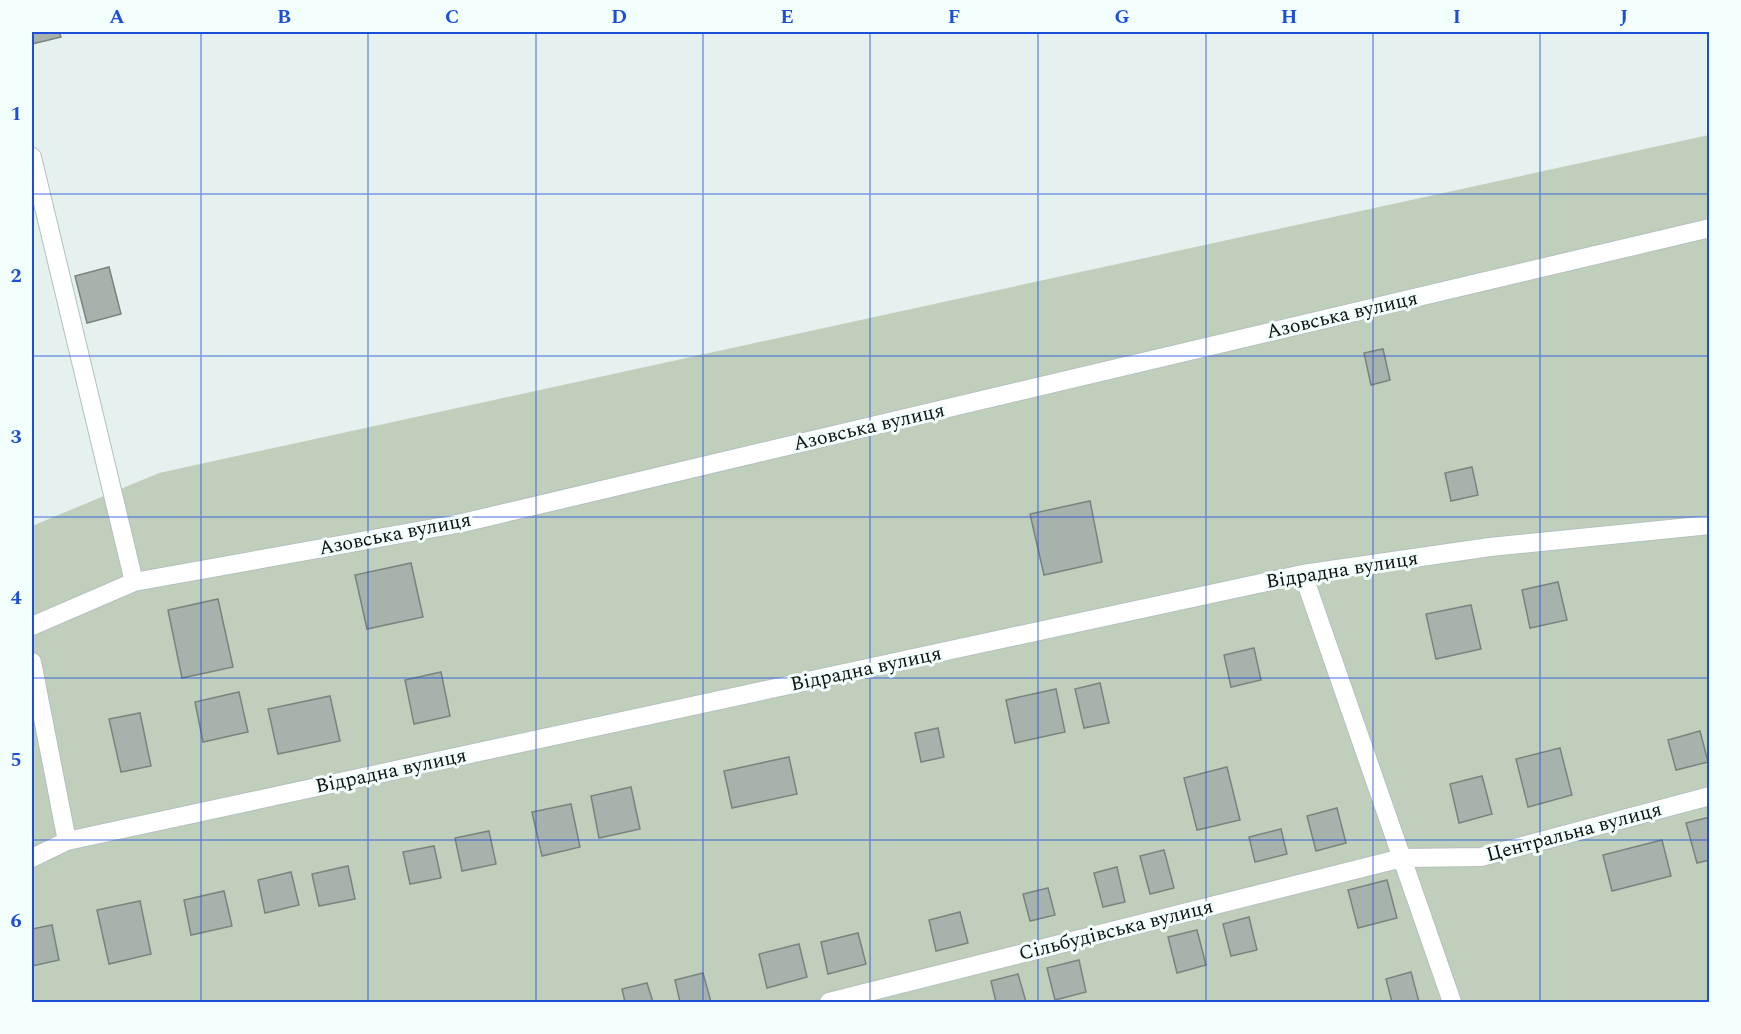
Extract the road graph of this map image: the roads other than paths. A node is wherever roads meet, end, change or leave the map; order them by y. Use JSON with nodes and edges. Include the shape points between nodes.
{"nodes":[{"id":1,"x":32,"y":157,"type":"edge"},
{"id":2,"x":1710,"y":228,"type":"edge"},
{"id":3,"x":1710,"y":525,"type":"edge"},
{"id":4,"x":1303,"y":574,"type":"junction"},
{"id":5,"x":134,"y":582,"type":"junction"},
{"id":6,"x":32,"y":626,"type":"edge"},
{"id":7,"x":32,"y":662,"type":"edge"},
{"id":8,"x":1710,"y":796,"type":"edge"},
{"id":9,"x":67,"y":841,"type":"junction"},
{"id":10,"x":32,"y":858,"type":"edge"},
{"id":11,"x":1402,"y":858,"type":"junction"},
{"id":12,"x":830,"y":1002,"type":"edge"},
{"id":13,"x":1452,"y":1002,"type":"edge"}],
"edges":[{"from":1,"to":5,"type":"lane"},
{"from":2,"to":5,"type":"lane","name":"Азовська вулиця","via":[[462,523]]},
{"from":3,"to":4,"type":"lane","name":"Відрадна вулиця","via":[[1490,547]]},
{"from":4,"to":9,"type":"lane","name":"Відрадна вулиця"},
{"from":4,"to":11,"type":"lane"},
{"from":5,"to":6,"type":"lane","name":"Азовська вулиця"},
{"from":7,"to":9,"type":"lane"},
{"from":8,"to":11,"type":"lane","name":"Центральна вулиця","via":[[1481,857]]},
{"from":9,"to":10,"type":"lane","name":"Відрадна вулиця"},
{"from":11,"to":12,"type":"lane","name":"Сільбудівська вулиця"},
{"from":11,"to":13,"type":"lane"}]}
